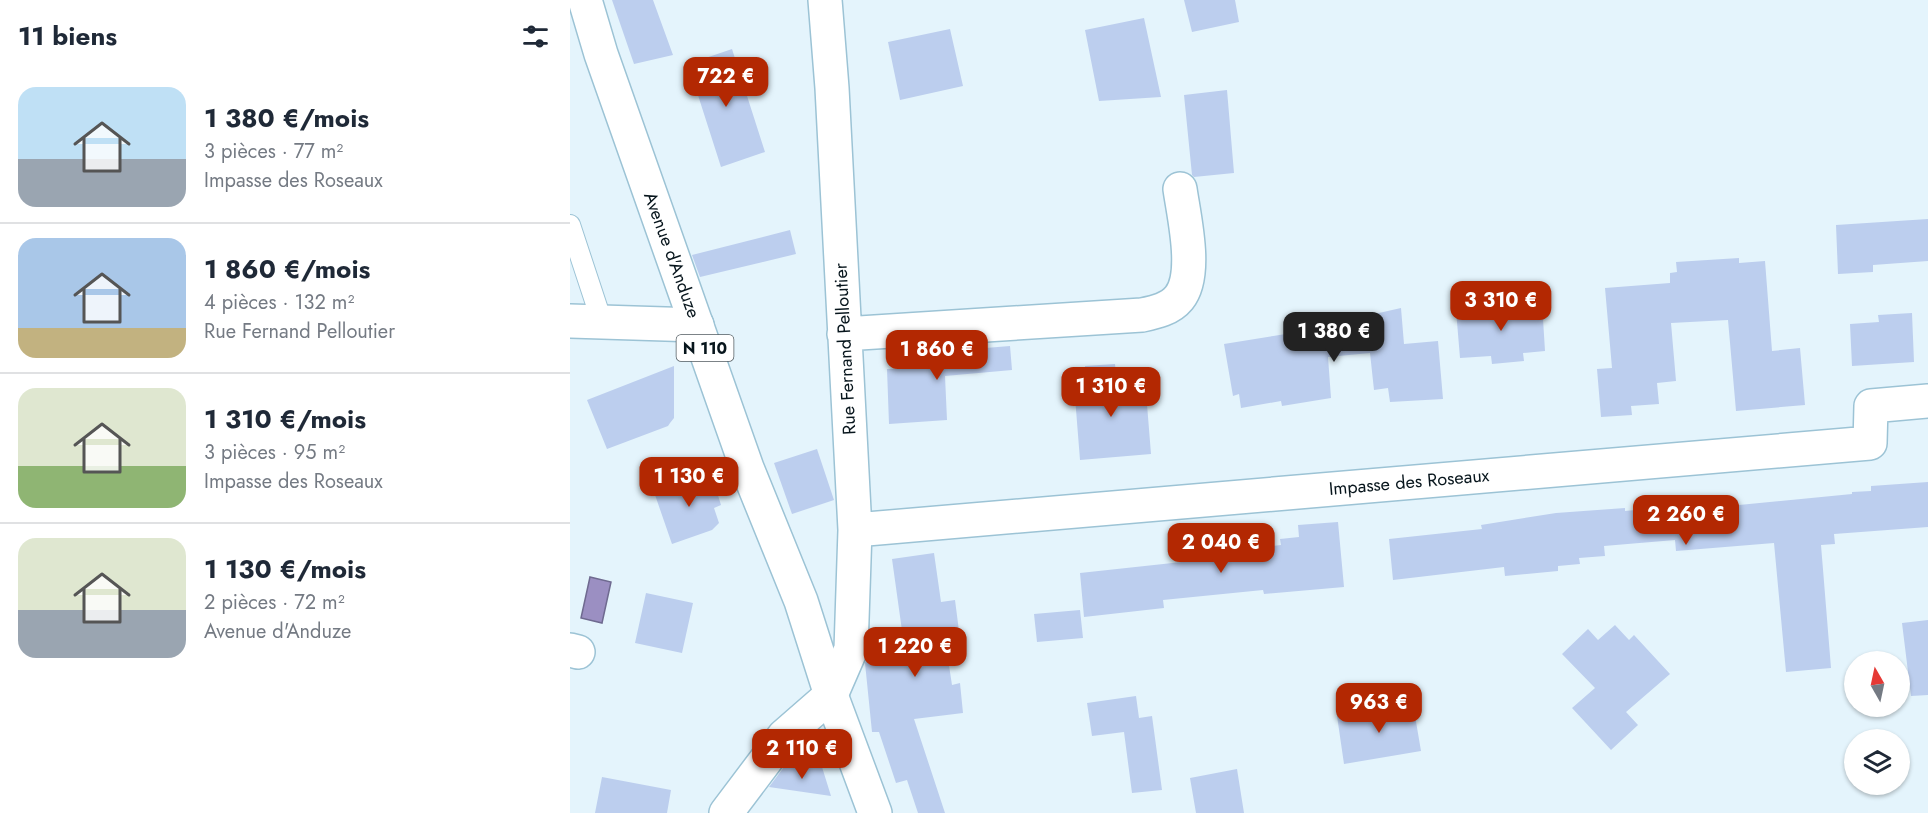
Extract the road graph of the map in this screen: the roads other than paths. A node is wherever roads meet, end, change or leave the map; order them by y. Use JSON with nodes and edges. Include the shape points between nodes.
{"nodes":[{"id":1,"x":585,"y":0,"type":"edge"},
{"id":2,"x":825,"y":0,"type":"edge"},
{"id":3,"x":1180,"y":189,"type":"dead end"},
{"id":4,"x":570,"y":225,"type":"edge"},
{"id":5,"x":586,"y":322,"type":"edge"},
{"id":6,"x":697,"y":325,"type":"junction"},
{"id":7,"x":844,"y":334,"type":"junction"},
{"id":8,"x":1928,"y":401,"type":"edge"},
{"id":9,"x":855,"y":530,"type":"junction"},
{"id":10,"x":831,"y":694,"type":"junction"},
{"id":11,"x":726,"y":813,"type":"edge"},
{"id":12,"x":875,"y":813,"type":"edge"}],
"edges":[{"from":1,"to":6,"type":"street","name":"Avenue d'Anduze","number":"N 110"},
{"from":2,"to":7,"type":"street","name":"Rue Fernand Pelloutier"},
{"from":3,"to":7,"type":"street","via":[[1188,281],[1179,298],[1161,311]]},
{"from":4,"to":5,"type":"lane"},
{"from":5,"to":6,"type":"street"},
{"from":6,"to":10,"type":"street","name":"Avenue d'Anduze","number":"N 110","via":[[747,468],[801,601]]},
{"from":7,"to":9,"type":"street","name":"Rue Fernand Pelloutier"},
{"from":8,"to":9,"type":"street","name":"Impasse des Roseaux","via":[[1870,406],[1870,442]]},
{"from":9,"to":10,"type":"street","name":"Rue Fernand Pelloutier","via":[[851,649]]},
{"from":10,"to":11,"type":"street","via":[[784,736]]},
{"from":10,"to":12,"type":"street","name":"Avenue d'Anduze","number":"N 110"}]}
